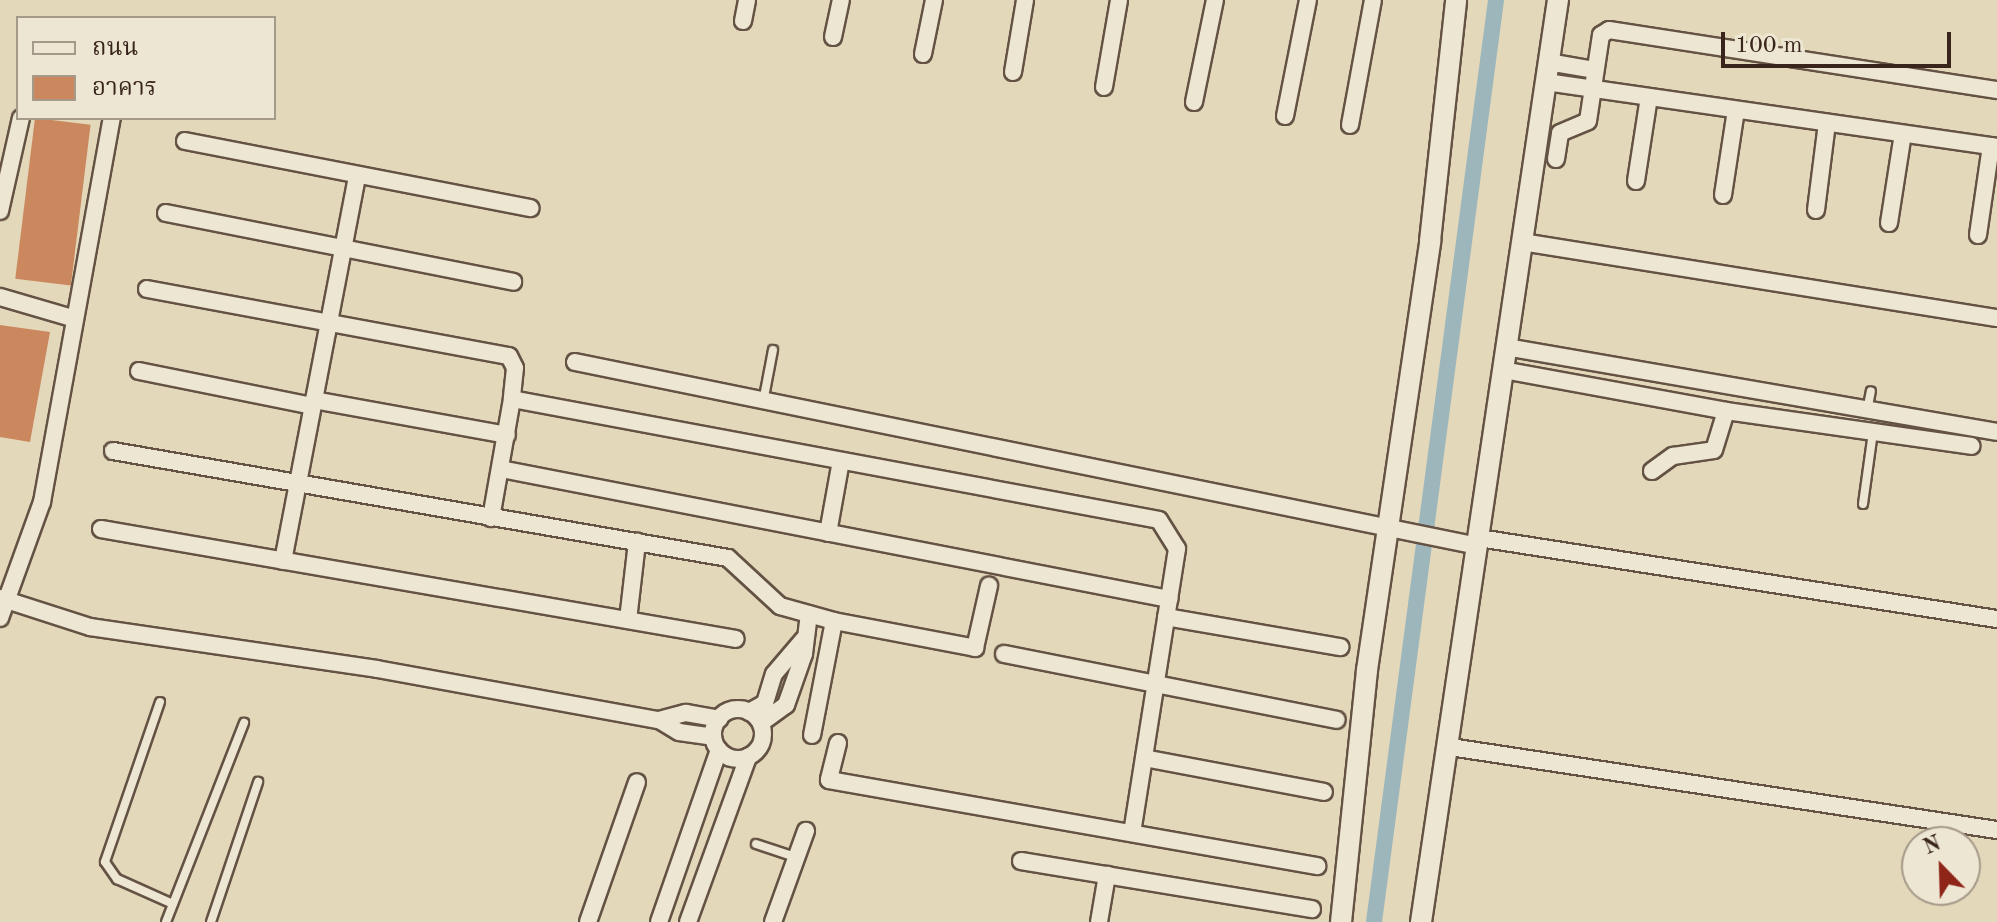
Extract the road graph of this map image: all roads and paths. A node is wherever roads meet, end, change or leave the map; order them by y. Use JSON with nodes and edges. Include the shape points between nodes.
{"nodes":[{"id":1,"x":747,"y":0,"type":"edge"},
{"id":2,"x":841,"y":0,"type":"edge"},
{"id":3,"x":934,"y":0,"type":"edge"},
{"id":4,"x":1025,"y":0,"type":"edge"},
{"id":5,"x":1119,"y":0,"type":"edge"},
{"id":6,"x":1215,"y":0,"type":"edge"},
{"id":7,"x":1308,"y":0,"type":"edge"},
{"id":8,"x":1373,"y":0,"type":"edge"},
{"id":9,"x":1456,"y":0,"type":"edge"},
{"id":10,"x":1558,"y":0,"type":"edge"},
{"id":11,"x":743,"y":21,"type":"dead end"},
{"id":12,"x":833,"y":37,"type":"dead end"},
{"id":13,"x":923,"y":54,"type":"dead end"},
{"id":14,"x":1595,"y":70,"type":"junction"},
{"id":15,"x":1013,"y":72,"type":"dead end"},
{"id":16,"x":1547,"y":72,"type":"junction"},
{"id":17,"x":1104,"y":87,"type":"dead end"},
{"id":18,"x":1593,"y":89,"type":"junction"},
{"id":19,"x":1997,"y":90,"type":"edge"},
{"id":20,"x":1649,"y":97,"type":"junction"},
{"id":21,"x":1194,"y":102,"type":"dead end"},
{"id":22,"x":1736,"y":110,"type":"junction"},
{"id":23,"x":1285,"y":116,"type":"dead end"},
{"id":24,"x":21,"y":120,"type":"edge"},
{"id":25,"x":112,"y":120,"type":"edge"},
{"id":26,"x":1827,"y":123,"type":"junction"},
{"id":27,"x":1350,"y":125,"type":"dead end"},
{"id":28,"x":1903,"y":134,"type":"junction"},
{"id":29,"x":185,"y":141,"type":"dead end"},
{"id":30,"x":1994,"y":147,"type":"edge"},
{"id":31,"x":1556,"y":159,"type":"dead end"},
{"id":32,"x":357,"y":176,"type":"junction"},
{"id":33,"x":1636,"y":181,"type":"dead end"},
{"id":34,"x":1723,"y":195,"type":"dead end"},
{"id":35,"x":531,"y":208,"type":"dead end"},
{"id":36,"x":1816,"y":210,"type":"dead end"},
{"id":37,"x":0,"y":211,"type":"edge"},
{"id":38,"x":166,"y":213,"type":"dead end"},
{"id":39,"x":1889,"y":223,"type":"dead end"},
{"id":40,"x":1978,"y":235,"type":"dead end"},
{"id":41,"x":1522,"y":242,"type":"junction"},
{"id":42,"x":343,"y":248,"type":"junction"},
{"id":43,"x":513,"y":282,"type":"dead end"},
{"id":44,"x":147,"y":289,"type":"dead end"},
{"id":45,"x":0,"y":297,"type":"edge"},
{"id":46,"x":72,"y":318,"type":"junction"},
{"id":47,"x":1997,"y":318,"type":"edge"},
{"id":48,"x":325,"y":322,"type":"junction"},
{"id":49,"x":1506,"y":347,"type":"junction"},
{"id":50,"x":773,"y":350,"type":"dead end"},
{"id":51,"x":575,"y":362,"type":"dead end"},
{"id":52,"x":1503,"y":370,"type":"junction"},
{"id":53,"x":139,"y":371,"type":"dead end"},
{"id":54,"x":1871,"y":391,"type":"dead end"},
{"id":55,"x":764,"y":397,"type":"junction"},
{"id":56,"x":512,"y":399,"type":"junction"},
{"id":57,"x":314,"y":403,"type":"junction"},
{"id":58,"x":1726,"y":411,"type":"junction"},
{"id":59,"x":1867,"y":412,"type":"junction"},
{"id":60,"x":1873,"y":432,"type":"junction"},
{"id":61,"x":1997,"y":432,"type":"edge"},
{"id":62,"x":507,"y":435,"type":"junction"},
{"id":63,"x":1972,"y":446,"type":"dead end"},
{"id":64,"x":113,"y":451,"type":"dead end"},
{"id":65,"x":841,"y":461,"type":"junction"},
{"id":66,"x":501,"y":469,"type":"junction"},
{"id":67,"x":1652,"y":471,"type":"dead end"},
{"id":68,"x":298,"y":483,"type":"junction"},
{"id":69,"x":1863,"y":504,"type":"dead end"},
{"id":70,"x":491,"y":518,"type":"junction"},
{"id":71,"x":101,"y":529,"type":"dead end"},
{"id":72,"x":1396,"y":530,"type":"junction"},
{"id":73,"x":828,"y":533,"type":"junction"},
{"id":74,"x":637,"y":542,"type":"junction"},
{"id":75,"x":1474,"y":543,"type":"junction"},
{"id":76,"x":283,"y":561,"type":"junction"},
{"id":77,"x":989,"y":586,"type":"dead end"},
{"id":78,"x":2,"y":599,"type":"edge"},
{"id":79,"x":1169,"y":599,"type":"junction"},
{"id":80,"x":809,"y":614,"type":"junction"},
{"id":81,"x":1166,"y":617,"type":"junction"},
{"id":82,"x":0,"y":618,"type":"edge"},
{"id":83,"x":1997,"y":619,"type":"edge"},
{"id":84,"x":628,"y":620,"type":"junction"},
{"id":85,"x":834,"y":621,"type":"junction"},
{"id":86,"x":736,"y":639,"type":"dead end"},
{"id":87,"x":1340,"y":647,"type":"dead end"},
{"id":88,"x":1004,"y":654,"type":"dead end"},
{"id":89,"x":1155,"y":684,"type":"junction"},
{"id":90,"x":160,"y":702,"type":"dead end"},
{"id":91,"x":755,"y":717,"type":"junction"},
{"id":92,"x":719,"y":719,"type":"junction"},
{"id":93,"x":659,"y":720,"type":"junction"},
{"id":94,"x":1337,"y":720,"type":"dead end"},
{"id":95,"x":244,"y":723,"type":"dead end"},
{"id":96,"x":812,"y":735,"type":"dead end"},
{"id":97,"x":838,"y":743,"type":"dead end"},
{"id":98,"x":716,"y":744,"type":"junction"},
{"id":99,"x":1450,"y":747,"type":"junction"},
{"id":100,"x":748,"y":757,"type":"junction"},
{"id":101,"x":1144,"y":758,"type":"junction"},
{"id":102,"x":258,"y":782,"type":"dead end"},
{"id":103,"x":637,"y":782,"type":"dead end"},
{"id":104,"x":1324,"y":792,"type":"dead end"},
{"id":105,"x":1997,"y":830,"type":"edge"},
{"id":106,"x":806,"y":831,"type":"dead end"},
{"id":107,"x":1132,"y":832,"type":"junction"},
{"id":108,"x":756,"y":844,"type":"dead end"},
{"id":109,"x":798,"y":859,"type":"junction"},
{"id":110,"x":1021,"y":861,"type":"dead end"},
{"id":111,"x":1317,"y":866,"type":"dead end"},
{"id":112,"x":1107,"y":875,"type":"junction"},
{"id":113,"x":173,"y":904,"type":"junction"},
{"id":114,"x":1312,"y":909,"type":"dead end"},
{"id":115,"x":166,"y":922,"type":"edge"},
{"id":116,"x":211,"y":922,"type":"edge"},
{"id":117,"x":588,"y":922,"type":"edge"},
{"id":118,"x":659,"y":922,"type":"edge"},
{"id":119,"x":688,"y":922,"type":"edge"},
{"id":120,"x":773,"y":922,"type":"edge"},
{"id":121,"x":1099,"y":922,"type":"edge"},
{"id":122,"x":1341,"y":922,"type":"edge"},
{"id":123,"x":1421,"y":922,"type":"edge"}],
"edges":[{"from":1,"to":11,"type":"street"},
{"from":2,"to":12,"type":"street"},
{"from":3,"to":13,"type":"street"},
{"from":4,"to":15,"type":"street"},
{"from":5,"to":17,"type":"street"},
{"from":6,"to":21,"type":"street"},
{"from":7,"to":23,"type":"street"},
{"from":8,"to":27,"type":"street"},
{"from":9,"to":72,"type":"street"},
{"from":10,"to":16,"type":"street"},
{"from":14,"to":16,"type":"street"},
{"from":14,"to":18,"type":"street"},
{"from":14,"to":19,"type":"street","via":[[1601,35],[1609,30]]},
{"from":16,"to":18,"type":"street"},
{"from":16,"to":41,"type":"street"},
{"from":18,"to":20,"type":"street"},
{"from":18,"to":31,"type":"street","via":[[1588,121],[1560,133]]},
{"from":20,"to":22,"type":"street"},
{"from":20,"to":33,"type":"street"},
{"from":22,"to":26,"type":"street"},
{"from":22,"to":34,"type":"street"},
{"from":24,"to":37,"type":"street"},
{"from":25,"to":46,"type":"street"},
{"from":26,"to":28,"type":"street"},
{"from":26,"to":36,"type":"street"},
{"from":28,"to":30,"type":"street"},
{"from":28,"to":39,"type":"street"},
{"from":29,"to":32,"type":"street"},
{"from":30,"to":40,"type":"street"},
{"from":32,"to":35,"type":"street"},
{"from":32,"to":42,"type":"street"},
{"from":38,"to":42,"type":"street"},
{"from":41,"to":47,"type":"street"},
{"from":41,"to":49,"type":"street"},
{"from":42,"to":43,"type":"street"},
{"from":42,"to":48,"type":"street"},
{"from":44,"to":48,"type":"street"},
{"from":45,"to":46,"type":"street"},
{"from":46,"to":78,"type":"street","via":[[42,502]]},
{"from":48,"to":56,"type":"street","via":[[509,356],[515,368]]},
{"from":48,"to":57,"type":"street"},
{"from":49,"to":52,"type":"street"},
{"from":49,"to":59,"type":"street"},
{"from":50,"to":55,"type":"lane"},
{"from":51,"to":55,"type":"street"},
{"from":52,"to":58,"type":"street"},
{"from":52,"to":75,"type":"street"},
{"from":53,"to":57,"type":"street"},
{"from":54,"to":59,"type":"lane"},
{"from":55,"to":72,"type":"street"},
{"from":56,"to":62,"type":"street"},
{"from":56,"to":65,"type":"street"},
{"from":57,"to":62,"type":"street"},
{"from":57,"to":68,"type":"street"},
{"from":58,"to":60,"type":"street"},
{"from":58,"to":67,"type":"street","via":[[1714,450],[1673,456]]},
{"from":59,"to":61,"type":"street"},
{"from":60,"to":63,"type":"street"},
{"from":60,"to":69,"type":"lane"},
{"from":62,"to":66,"type":"street"},
{"from":64,"to":68,"type":"street"},
{"from":65,"to":73,"type":"street"},
{"from":65,"to":79,"type":"street","via":[[1159,520],[1177,549]]},
{"from":66,"to":70,"type":"street"},
{"from":66,"to":73,"type":"street"},
{"from":68,"to":70,"type":"street"},
{"from":68,"to":76,"type":"street"},
{"from":70,"to":74,"type":"street"},
{"from":71,"to":76,"type":"street"},
{"from":72,"to":75,"type":"street"},
{"from":72,"to":122,"type":"street"},
{"from":73,"to":79,"type":"street"},
{"from":74,"to":80,"type":"street","via":[[736,561],[773,602]]},
{"from":74,"to":84,"type":"street"},
{"from":75,"to":83,"type":"street"},
{"from":75,"to":99,"type":"street"},
{"from":76,"to":84,"type":"street"},
{"from":77,"to":85,"type":"street","via":[[975,648]]},
{"from":78,"to":82,"type":"street"},
{"from":78,"to":93,"type":"street","via":[[90,627],[377,669]]},
{"from":79,"to":81,"type":"street"},
{"from":80,"to":85,"type":"street"},
{"from":80,"to":91,"type":"street","via":[[803,640],[774,674]]},
{"from":81,"to":87,"type":"street"},
{"from":81,"to":89,"type":"street"},
{"from":84,"to":86,"type":"street"},
{"from":85,"to":96,"type":"street"},
{"from":88,"to":89,"type":"street"},
{"from":89,"to":94,"type":"street"},
{"from":89,"to":101,"type":"street"},
{"from":90,"to":113,"type":"lane","via":[[105,862],[117,879]]},
{"from":91,"to":92,"type":"street","via":[[731,710]]},
{"from":91,"to":100,"type":"street","via":[[761,745]]},
{"from":92,"to":93,"type":"street","via":[[686,713]]},
{"from":92,"to":98,"type":"street"},
{"from":93,"to":98,"type":"street"},
{"from":95,"to":113,"type":"lane"},
{"from":97,"to":107,"type":"street","via":[[829,780]]},
{"from":98,"to":100,"type":"street","via":[[731,758]]},
{"from":98,"to":118,"type":"street"},
{"from":99,"to":105,"type":"street"},
{"from":99,"to":123,"type":"street"},
{"from":100,"to":119,"type":"street"},
{"from":101,"to":104,"type":"street"},
{"from":101,"to":107,"type":"street"},
{"from":102,"to":116,"type":"lane"},
{"from":103,"to":117,"type":"street"},
{"from":106,"to":109,"type":"street"},
{"from":107,"to":111,"type":"street"},
{"from":108,"to":109,"type":"lane"},
{"from":109,"to":120,"type":"street"},
{"from":110,"to":112,"type":"street"},
{"from":112,"to":114,"type":"street"},
{"from":112,"to":121,"type":"street"},
{"from":113,"to":115,"type":"lane"}]}
